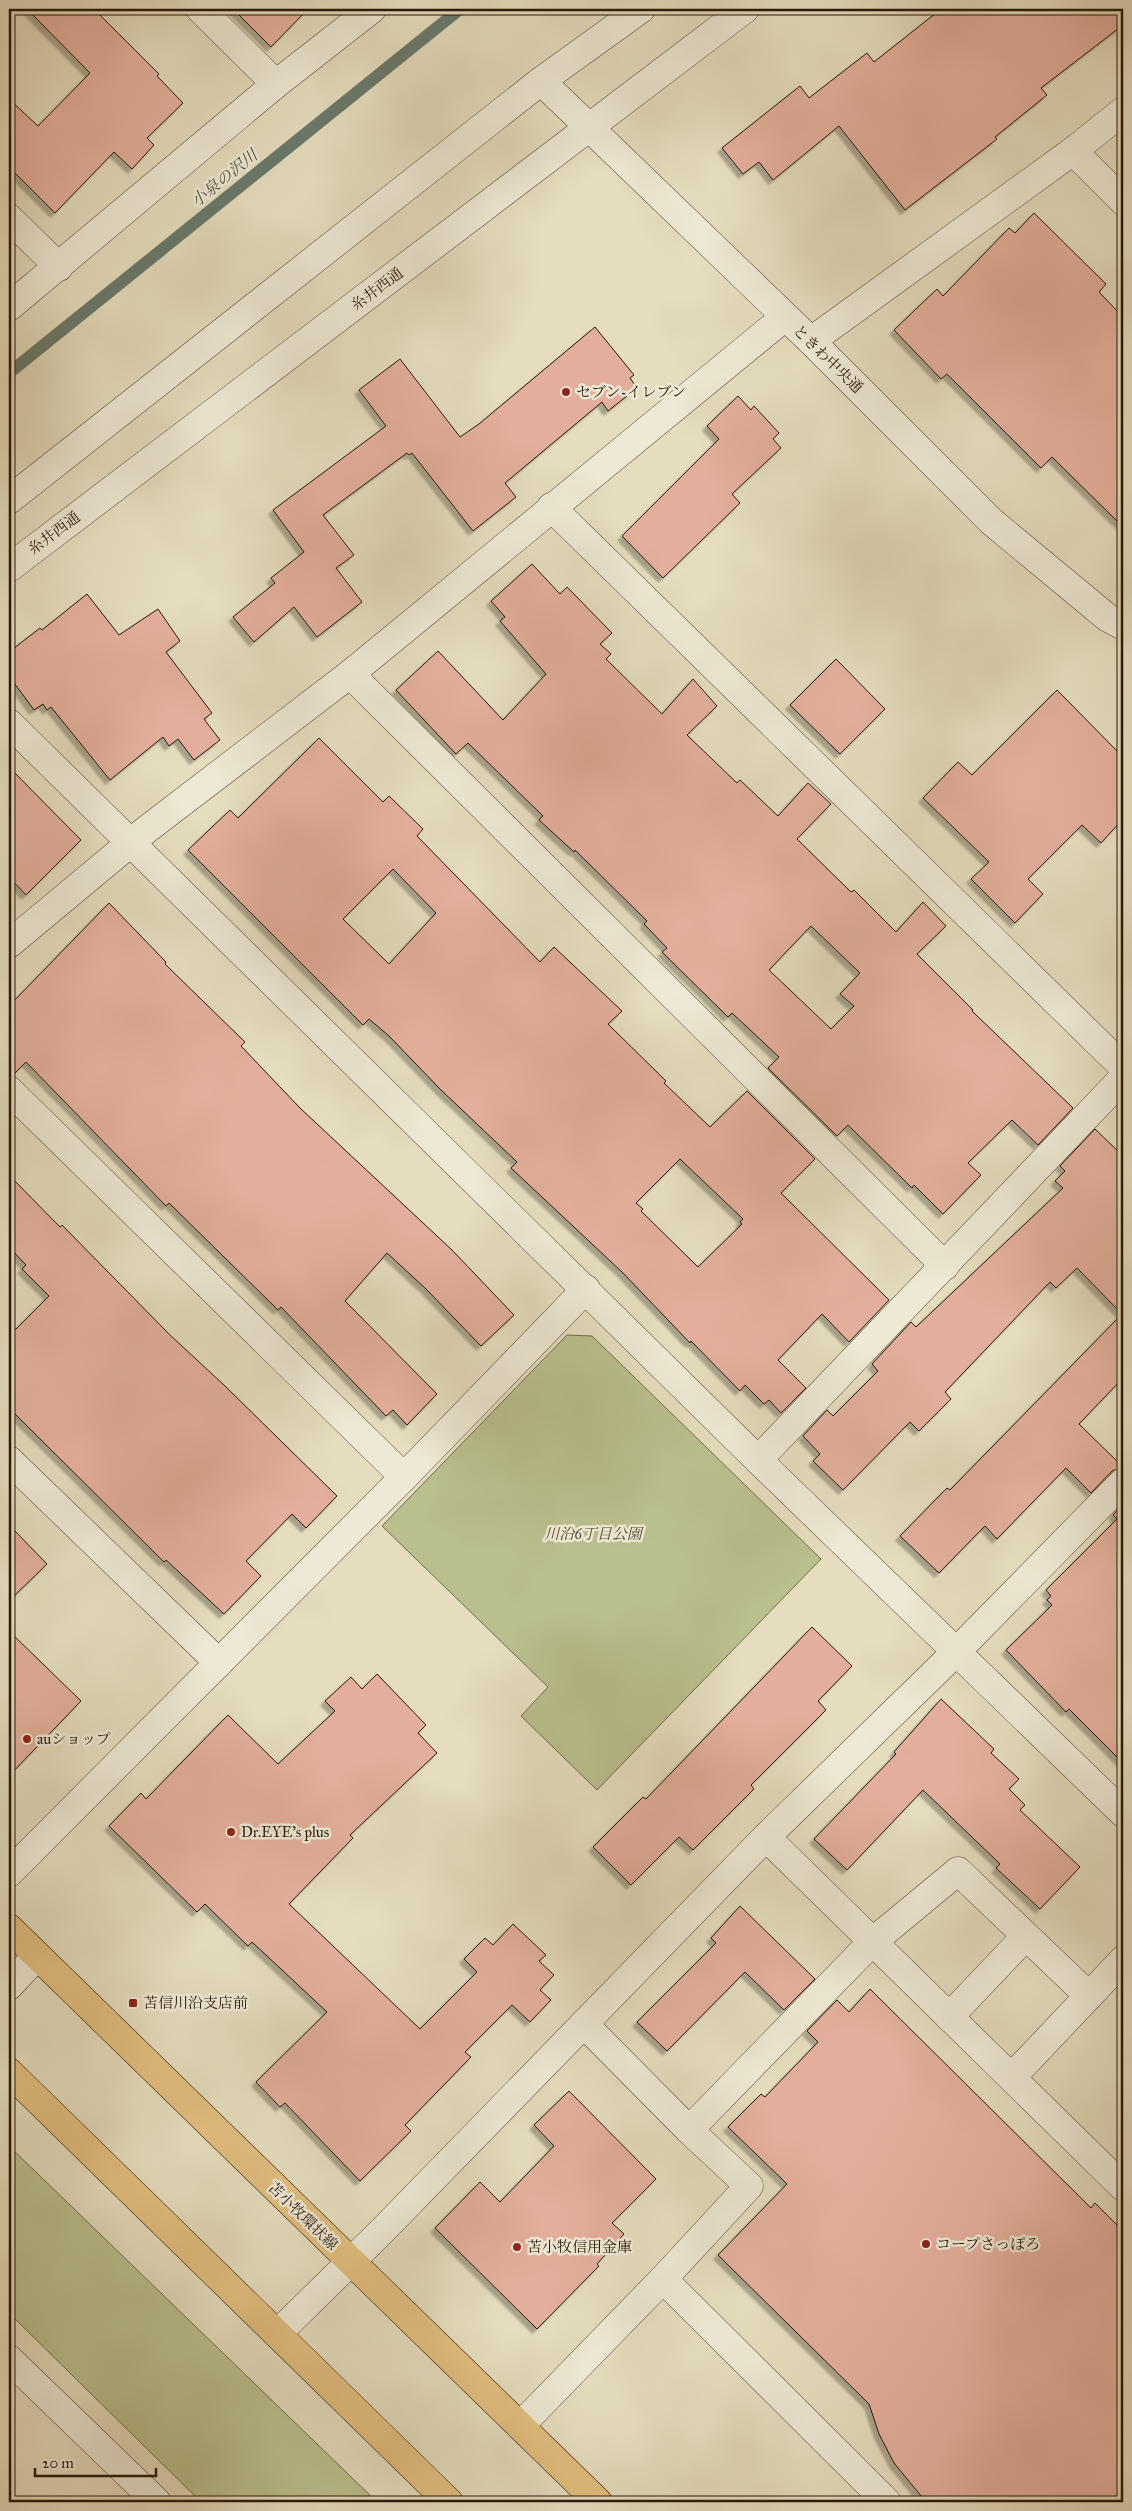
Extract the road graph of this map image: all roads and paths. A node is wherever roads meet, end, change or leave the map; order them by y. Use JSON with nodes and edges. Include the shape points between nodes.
{"nodes":[{"id":1,"x":200,"y":9,"type":"edge"},
{"id":2,"x":372,"y":9,"type":"edge"},
{"id":3,"x":641,"y":9,"type":"edge"},
{"id":4,"x":745,"y":9,"type":"edge"},
{"id":5,"x":541,"y":81,"type":"junction"},
{"id":6,"x":276,"y":84,"type":"junction"},
{"id":7,"x":1123,"y":111,"type":"edge"},
{"id":8,"x":590,"y":127,"type":"junction"},
{"id":9,"x":1073,"y":151,"type":"junction"},
{"id":10,"x":1123,"y":201,"type":"edge"},
{"id":11,"x":9,"y":218,"type":"edge"},
{"id":12,"x":59,"y":267,"type":"junction"},
{"id":13,"x":9,"y":307,"type":"edge"},
{"id":14,"x":785,"y":317,"type":"junction"},
{"id":15,"x":811,"y":342,"type":"junction"},
{"id":16,"x":9,"y":500,"type":"edge"},
{"id":17,"x":551,"y":507,"type":"junction"},
{"id":18,"x":9,"y":568,"type":"edge"},
{"id":19,"x":1123,"y":626,"type":"edge"},
{"id":20,"x":350,"y":674,"type":"junction"},
{"id":21,"x":9,"y":723,"type":"edge"},
{"id":22,"x":131,"y":842,"type":"junction"},
{"id":23,"x":9,"y":944,"type":"edge"},
{"id":24,"x":1123,"y":1067,"type":"edge"},
{"id":25,"x":1123,"y":1078,"type":"edge"},
{"id":26,"x":9,"y":1090,"type":"edge"},
{"id":27,"x":945,"y":1266,"type":"junction"},
{"id":28,"x":586,"y":1289,"type":"junction"},
{"id":29,"x":9,"y":1460,"type":"edge"},
{"id":30,"x":758,"y":1460,"type":"junction"},
{"id":31,"x":404,"y":1477,"type":"junction"},
{"id":32,"x":1123,"y":1482,"type":"edge"},
{"id":33,"x":956,"y":1652,"type":"junction"},
{"id":34,"x":219,"y":1663,"type":"junction"},
{"id":35,"x":1122,"y":1810,"type":"edge"},
{"id":36,"x":766,"y":1837,"type":"junction"},
{"id":37,"x":9,"y":1873,"type":"edge"},
{"id":38,"x":9,"y":1928,"type":"edge"},
{"id":39,"x":1026,"y":1936,"type":"junction"},
{"id":40,"x":871,"y":1943,"type":"junction"},
{"id":41,"x":37,"y":1956,"type":"junction"},
{"id":42,"x":1123,"y":1960,"type":"edge"},
{"id":43,"x":9,"y":1986,"type":"edge"},
{"id":44,"x":1089,"y":1996,"type":"junction"},
{"id":45,"x":950,"y":2017,"type":"junction"},
{"id":46,"x":584,"y":2024,"type":"junction"},
{"id":47,"x":9,"y":2072,"type":"edge"},
{"id":48,"x":1012,"y":2077,"type":"junction"},
{"id":49,"x":689,"y":2130,"type":"junction"},
{"id":50,"x":1123,"y":2187,"type":"edge"},
{"id":51,"x":351,"y":2262,"type":"junction"},
{"id":52,"x":663,"y":2279,"type":"junction"},
{"id":53,"x":277,"y":2334,"type":"junction"},
{"id":54,"x":9,"y":2359,"type":"edge"},
{"id":55,"x":520,"y":2426,"type":"junction"},
{"id":56,"x":157,"y":2502,"type":"edge"},
{"id":57,"x":449,"y":2502,"type":"edge"},
{"id":58,"x":598,"y":2502,"type":"edge"},
{"id":59,"x":887,"y":2502,"type":"edge"}],
"edges":[{"from":1,"to":6,"type":"street"},
{"from":2,"to":6,"type":"street"},
{"from":3,"to":5,"type":"street"},
{"from":4,"to":8,"type":"street","name":"糸井西通"},
{"from":5,"to":8,"type":"street","name":"ときわ中央通"},
{"from":5,"to":16,"type":"street"},
{"from":6,"to":12,"type":"street"},
{"from":7,"to":9,"type":"street"},
{"from":8,"to":14,"type":"street","name":"ときわ中央通"},
{"from":8,"to":18,"type":"street","name":"糸井西通"},
{"from":9,"to":10,"type":"street"},
{"from":9,"to":15,"type":"street"},
{"from":11,"to":12,"type":"street"},
{"from":12,"to":13,"type":"street"},
{"from":14,"to":15,"type":"street","name":"ときわ中央通"},
{"from":14,"to":17,"type":"street"},
{"from":15,"to":19,"type":"street","name":"ときわ中央通","via":[[992,522],[1108,618]]},
{"from":17,"to":20,"type":"street"},
{"from":17,"to":24,"type":"street"},
{"from":20,"to":22,"type":"street"},
{"from":20,"to":27,"type":"street"},
{"from":21,"to":22,"type":"street"},
{"from":22,"to":23,"type":"street"},
{"from":22,"to":28,"type":"street"},
{"from":25,"to":27,"type":"street"},
{"from":26,"to":31,"type":"street"},
{"from":27,"to":30,"type":"street"},
{"from":28,"to":30,"type":"street"},
{"from":28,"to":31,"type":"street"},
{"from":29,"to":34,"type":"street"},
{"from":30,"to":33,"type":"street"},
{"from":31,"to":34,"type":"street"},
{"from":32,"to":33,"type":"street"},
{"from":33,"to":35,"type":"street"},
{"from":33,"to":36,"type":"street"},
{"from":34,"to":37,"type":"street"},
{"from":36,"to":40,"type":"street"},
{"from":36,"to":46,"type":"street"},
{"from":38,"to":41,"type":"main road","name":"苫小牧環状線"},
{"from":39,"to":40,"type":"street","via":[[958,1871]]},
{"from":39,"to":44,"type":"street"},
{"from":39,"to":45,"type":"street"},
{"from":40,"to":45,"type":"street"},
{"from":40,"to":49,"type":"street"},
{"from":41,"to":43,"type":"street"},
{"from":41,"to":51,"type":"main road","name":"苫小牧環状線"},
{"from":42,"to":44,"type":"street"},
{"from":44,"to":48,"type":"street"},
{"from":45,"to":48,"type":"street"},
{"from":46,"to":49,"type":"street"},
{"from":46,"to":51,"type":"street"},
{"from":47,"to":53,"type":"main road"},
{"from":48,"to":50,"type":"street"},
{"from":49,"to":52,"type":"street","via":[[750,2186]]},
{"from":51,"to":53,"type":"street"},
{"from":51,"to":55,"type":"main road","name":"苫小牧環状線"},
{"from":52,"to":55,"type":"street"},
{"from":52,"to":59,"type":"street"},
{"from":53,"to":57,"type":"main road"},
{"from":54,"to":56,"type":"street"},
{"from":55,"to":58,"type":"main road","name":"苫小牧環状線"}]}
